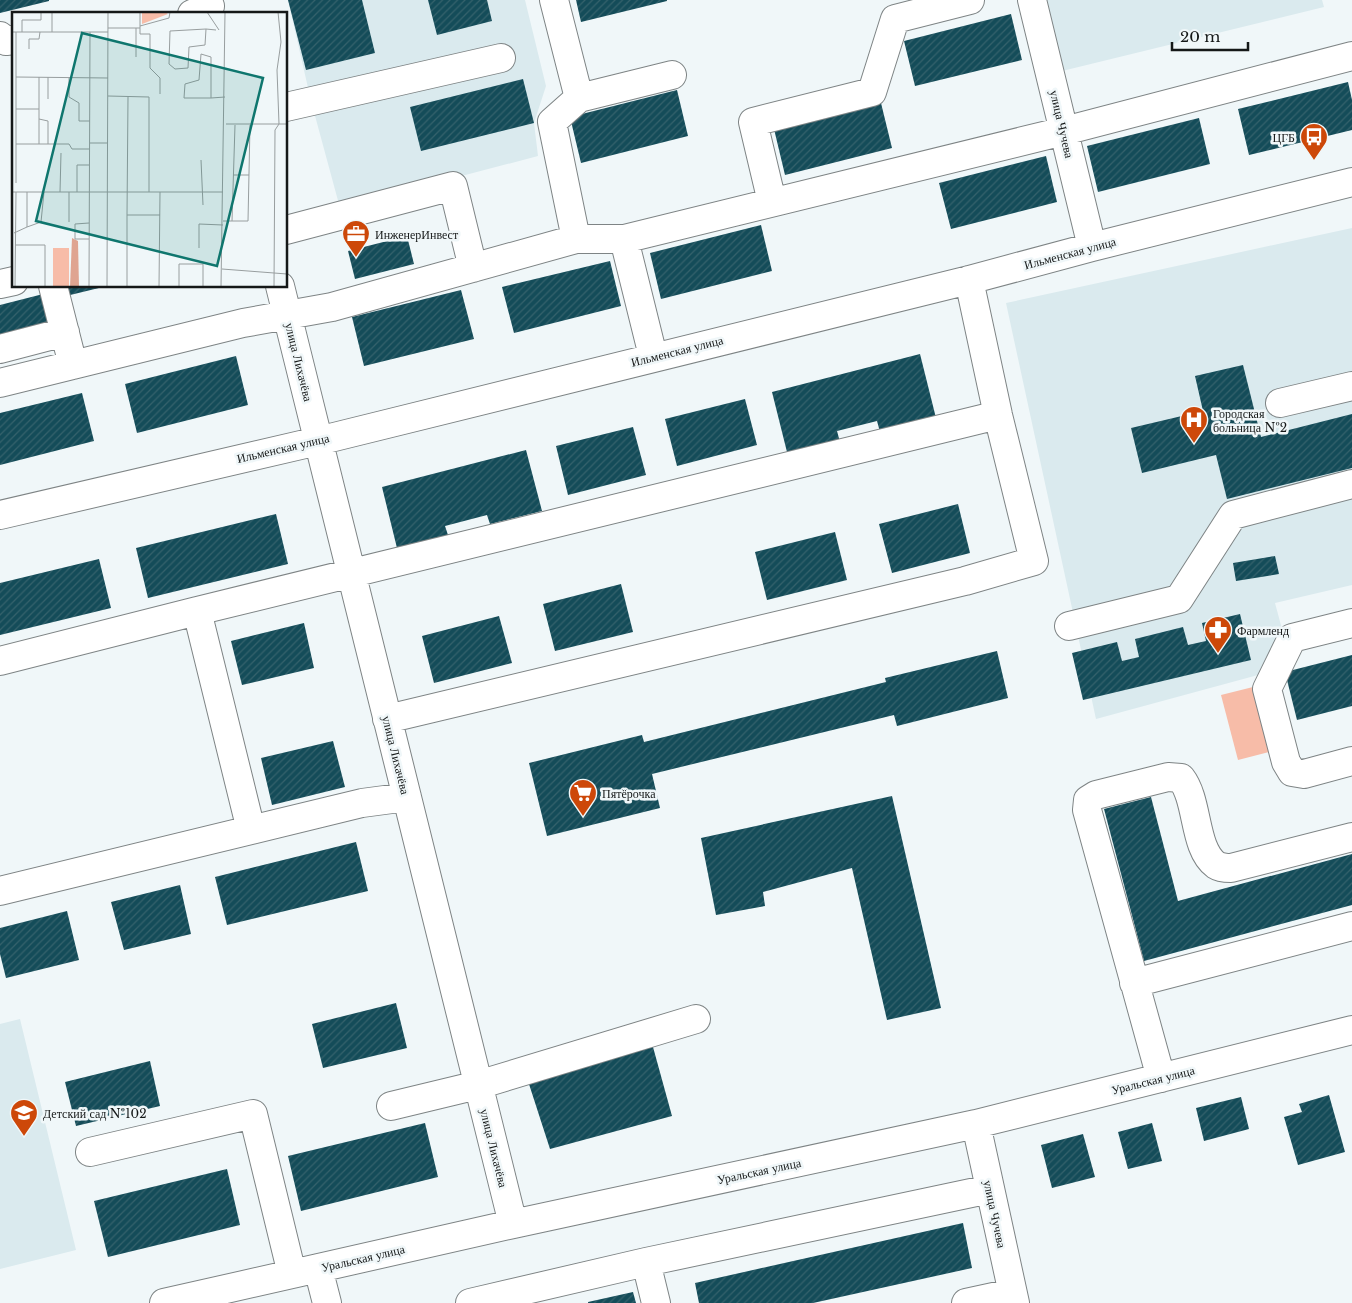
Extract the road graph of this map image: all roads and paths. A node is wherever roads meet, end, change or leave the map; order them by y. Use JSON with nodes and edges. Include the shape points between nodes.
{"nodes":[{"id":1,"x":554,"y":0,"type":"edge"},
{"id":2,"x":970,"y":0,"type":"edge"},
{"id":3,"x":1032,"y":0,"type":"edge"},
{"id":4,"x":0,"y":36,"type":"edge"},
{"id":5,"x":12,"y":40,"type":"edge"},
{"id":6,"x":1352,"y":56,"type":"edge"},
{"id":7,"x":501,"y":58,"type":"dead end"},
{"id":8,"x":672,"y":75,"type":"dead end"},
{"id":9,"x":579,"y":98,"type":"junction"},
{"id":10,"x":288,"y":107,"type":"edge"},
{"id":11,"x":1064,"y":131,"type":"junction"},
{"id":12,"x":1352,"y":182,"type":"edge"},
{"id":13,"x":772,"y":202,"type":"junction"},
{"id":14,"x":288,"y":229,"type":"edge"},
{"id":15,"x":576,"y":239,"type":"junction"},
{"id":16,"x":624,"y":239,"type":"junction"},
{"id":17,"x":1092,"y":247,"type":"junction"},
{"id":18,"x":473,"y":268,"type":"junction"},
{"id":19,"x":969,"y":280,"type":"junction"},
{"id":20,"x":54,"y":288,"type":"edge"},
{"id":21,"x":280,"y":288,"type":"edge"},
{"id":22,"x":287,"y":316,"type":"junction"},
{"id":23,"x":65,"y":332,"type":"junction"},
{"id":24,"x":0,"y":349,"type":"edge"},
{"id":25,"x":653,"y":356,"type":"junction"},
{"id":26,"x":73,"y":365,"type":"junction"},
{"id":27,"x":0,"y":383,"type":"edge"},
{"id":28,"x":1352,"y":386,"type":"edge"},
{"id":29,"x":1280,"y":403,"type":"dead end"},
{"id":30,"x":998,"y":415,"type":"junction"},
{"id":31,"x":318,"y":440,"type":"junction"},
{"id":32,"x":1352,"y":484,"type":"edge"},
{"id":33,"x":0,"y":515,"type":"edge"},
{"id":34,"x":351,"y":574,"type":"junction"},
{"id":35,"x":197,"y":611,"type":"junction"},
{"id":36,"x":1352,"y":624,"type":"edge"},
{"id":37,"x":1069,"y":626,"type":"dead end"},
{"id":38,"x":0,"y":661,"type":"edge"},
{"id":39,"x":387,"y":719,"type":"junction"},
{"id":40,"x":1352,"y":761,"type":"edge"},
{"id":41,"x":407,"y":797,"type":"junction"},
{"id":42,"x":251,"y":830,"type":"junction"},
{"id":43,"x":1352,"y":837,"type":"edge"},
{"id":44,"x":0,"y":891,"type":"edge"},
{"id":45,"x":1352,"y":926,"type":"edge"},
{"id":46,"x":1134,"y":983,"type":"junction"},
{"id":47,"x":696,"y":1019,"type":"dead end"},
{"id":48,"x":1352,"y":1030,"type":"edge"},
{"id":49,"x":1161,"y":1078,"type":"junction"},
{"id":50,"x":478,"y":1084,"type":"junction"},
{"id":51,"x":391,"y":1106,"type":"dead end"},
{"id":52,"x":976,"y":1124,"type":"junction"},
{"id":53,"x":90,"y":1152,"type":"dead end"},
{"id":54,"x":990,"y":1190,"type":"junction"},
{"id":55,"x":512,"y":1224,"type":"junction"},
{"id":56,"x":646,"y":1262,"type":"junction"},
{"id":57,"x":318,"y":1268,"type":"junction"},
{"id":58,"x":292,"y":1274,"type":"junction"},
{"id":59,"x":1014,"y":1298,"type":"edge"},
{"id":60,"x":164,"y":1303,"type":"edge"},
{"id":61,"x":327,"y":1303,"type":"edge"},
{"id":62,"x":470,"y":1303,"type":"edge"},
{"id":63,"x":656,"y":1303,"type":"edge"},
{"id":64,"x":966,"y":1303,"type":"edge"}],
"edges":[{"from":1,"to":9,"type":"street"},
{"from":2,"to":13,"type":"street","via":[[895,19],[872,92],[753,122]]},
{"from":3,"to":11,"type":"street","name":"улица Чучева"},
{"from":4,"to":5,"type":"street"},
{"from":6,"to":11,"type":"street"},
{"from":7,"to":10,"type":"street"},
{"from":8,"to":9,"type":"street"},
{"from":9,"to":15,"type":"street","via":[[552,122]]},
{"from":11,"to":13,"type":"street"},
{"from":11,"to":17,"type":"street","name":"улица Чучева"},
{"from":12,"to":17,"type":"street","name":"Ильменская улица"},
{"from":13,"to":16,"type":"street"},
{"from":14,"to":18,"type":"street","via":[[453,186]]},
{"from":15,"to":16,"type":"street"},
{"from":15,"to":18,"type":"street"},
{"from":16,"to":25,"type":"street"},
{"from":17,"to":19,"type":"street","name":"Ильменская улица"},
{"from":18,"to":22,"type":"street","via":[[332,308]]},
{"from":19,"to":25,"type":"street","name":"Ильменская улица"},
{"from":19,"to":30,"type":"street"},
{"from":20,"to":23,"type":"street"},
{"from":21,"to":22,"type":"street","name":"улица Лихачёва"},
{"from":22,"to":26,"type":"street","via":[[243,323]]},
{"from":22,"to":31,"type":"street","name":"улица Лихачёва"},
{"from":23,"to":24,"type":"street"},
{"from":23,"to":26,"type":"street"},
{"from":25,"to":31,"type":"street","name":"Ильменская улица"},
{"from":26,"to":27,"type":"street"},
{"from":28,"to":29,"type":"street"},
{"from":30,"to":34,"type":"street"},
{"from":30,"to":39,"type":"street","via":[[1034,560],[965,581]]},
{"from":31,"to":33,"type":"street","name":"Ильменская улица"},
{"from":31,"to":34,"type":"street","name":"улица Лихачёва"},
{"from":32,"to":37,"type":"street","via":[[1233,515],[1179,599]]},
{"from":34,"to":35,"type":"street"},
{"from":34,"to":39,"type":"street","name":"улица Лихачёва"},
{"from":35,"to":38,"type":"street"},
{"from":35,"to":42,"type":"street"},
{"from":36,"to":40,"type":"street","via":[[1292,638],[1267,689],[1286,762],[1292,772],[1304,774]]},
{"from":39,"to":41,"type":"street","name":"улица Лихачёва"},
{"from":41,"to":42,"type":"street"},
{"from":41,"to":50,"type":"street","name":"улица Лихачёва"},
{"from":42,"to":44,"type":"street"},
{"from":43,"to":46,"type":"street","via":[[1231,868],[1217,866],[1205,854],[1188,787],[1181,778],[1168,777],[1096,795],[1088,800],[1086,810]]},
{"from":45,"to":46,"type":"street"},
{"from":46,"to":49,"type":"street"},
{"from":47,"to":50,"type":"street"},
{"from":48,"to":49,"type":"street","name":"Уральская улица"},
{"from":49,"to":52,"type":"street","name":"Уральская улица"},
{"from":50,"to":51,"type":"street"},
{"from":50,"to":55,"type":"street","name":"улица Лихачёва"},
{"from":52,"to":54,"type":"street","name":"улица Чучева"},
{"from":52,"to":55,"type":"street","name":"Уральская улица"},
{"from":53,"to":58,"type":"street","via":[[253,1114]]},
{"from":54,"to":56,"type":"street"},
{"from":54,"to":59,"type":"street","name":"улица Чучева"},
{"from":55,"to":57,"type":"street","name":"Уральская улица"},
{"from":56,"to":62,"type":"street"},
{"from":56,"to":63,"type":"street"},
{"from":57,"to":58,"type":"street","name":"Уральская улица"},
{"from":57,"to":61,"type":"street"},
{"from":58,"to":60,"type":"street","name":"Уральская улица"},
{"from":59,"to":64,"type":"street"}]}
